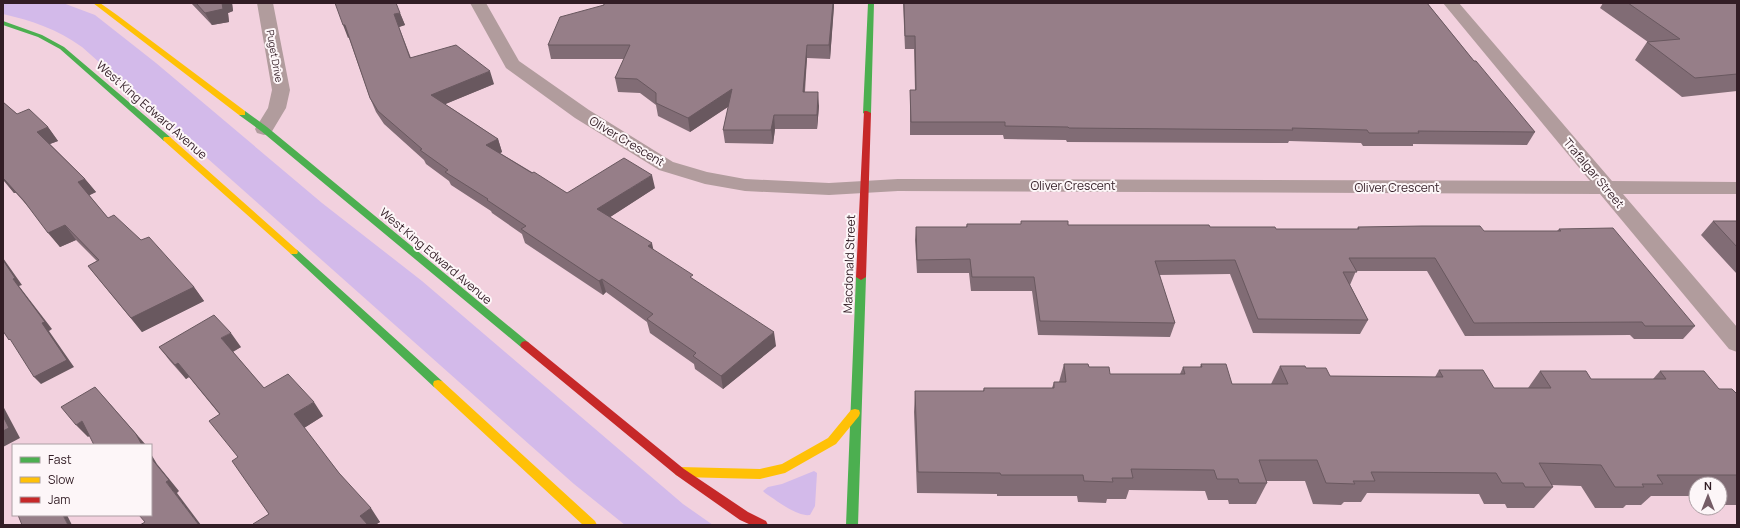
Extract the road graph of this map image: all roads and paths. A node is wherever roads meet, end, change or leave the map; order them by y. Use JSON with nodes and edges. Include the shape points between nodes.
{"nodes":[{"id":1,"x":96,"y":3,"type":"edge"},
{"id":2,"x":265,"y":3,"type":"edge"},
{"id":3,"x":478,"y":3,"type":"edge"},
{"id":4,"x":870,"y":3,"type":"edge"},
{"id":5,"x":1450,"y":3,"type":"edge"},
{"id":6,"x":3,"y":23,"type":"edge"},
{"id":7,"x":264,"y":129,"type":"junction"},
{"id":8,"x":863,"y":187,"type":"junction"},
{"id":9,"x":1606,"y":188,"type":"junction"},
{"id":10,"x":1737,"y":188,"type":"edge"},
{"id":11,"x":1737,"y":343,"type":"edge"},
{"id":12,"x":855,"y":413,"type":"junction"},
{"id":13,"x":680,"y":472,"type":"junction"},
{"id":14,"x":591,"y":525,"type":"edge"},
{"id":15,"x":762,"y":525,"type":"edge"},
{"id":16,"x":852,"y":525,"type":"edge"}],
"edges":[{"from":1,"to":7,"type":"main road","name":"West King Edward Avenue","via":[[137,31],[192,76]]},
{"from":2,"to":7,"type":"street","name":"Puget Drive","via":[[281,90],[276,108]]},
{"from":3,"to":8,"type":"street","name":"Oliver Crescent","via":[[512,64],[582,114],[666,166],[705,178],[745,185],[829,189]]},
{"from":4,"to":8,"type":"main road","name":"Macdonald Street"},
{"from":5,"to":9,"type":"street","name":"Trafalgar Street"},
{"from":6,"to":14,"type":"main road","name":"West King Edward Avenue","via":[[40,36],[62,48],[103,82],[270,230]]},
{"from":7,"to":13,"type":"main road","name":"West King Edward Avenue"},
{"from":8,"to":9,"type":"street","name":"Oliver Crescent","via":[[910,185]]},
{"from":8,"to":12,"type":"main road","name":"Macdonald Street"},
{"from":9,"to":10,"type":"street","name":"Oliver Crescent"},
{"from":9,"to":11,"type":"street","name":"Trafalgar Street"},
{"from":12,"to":13,"type":"main road","via":[[832,441],[785,468],[760,474]]},
{"from":12,"to":16,"type":"main road","name":"Macdonald Street"},
{"from":13,"to":15,"type":"main road","name":"West King Edward Avenue","via":[[744,516]]}]}
